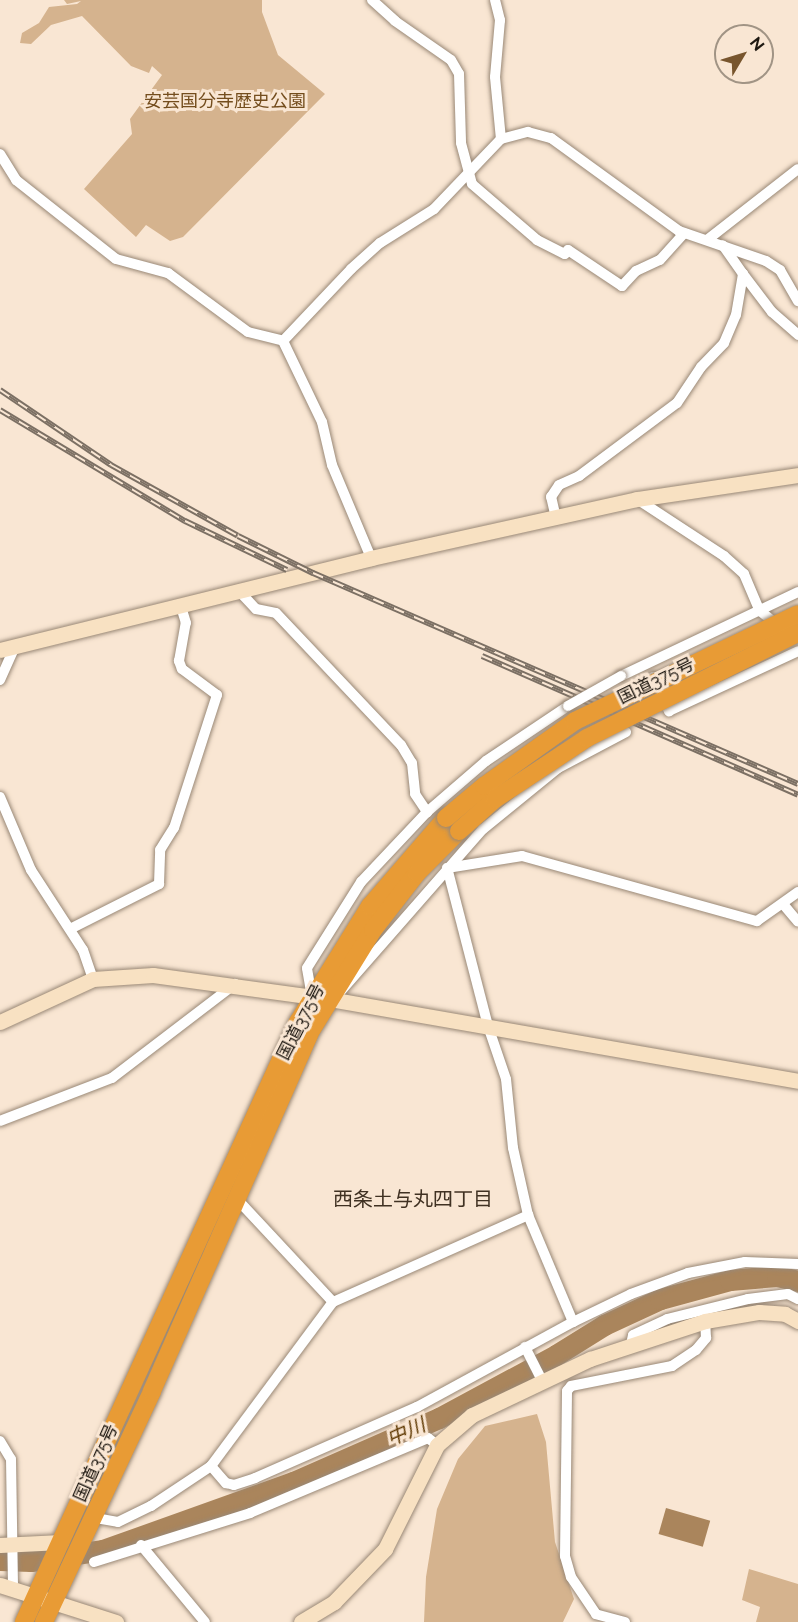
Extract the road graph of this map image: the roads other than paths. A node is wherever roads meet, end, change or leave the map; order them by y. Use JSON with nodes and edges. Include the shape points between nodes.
{"nodes":[{"id":1,"x":372,"y":0,"type":"edge"},
{"id":2,"x":495,"y":0,"type":"edge"},
{"id":3,"x":501,"y":139,"type":"junction"},
{"id":4,"x":0,"y":154,"type":"edge"},
{"id":5,"x":798,"y":169,"type":"edge"},
{"id":6,"x":468,"y":172,"type":"junction"},
{"id":7,"x":684,"y":233,"type":"junction"},
{"id":8,"x":707,"y":240,"type":"junction"},
{"id":9,"x":723,"y":245,"type":"junction"},
{"id":10,"x":743,"y":274,"type":"junction"},
{"id":11,"x":798,"y":301,"type":"edge"},
{"id":12,"x":798,"y":335,"type":"edge"},
{"id":13,"x":283,"y":341,"type":"junction"},
{"id":14,"x":798,"y":475,"type":"edge"},
{"id":15,"x":638,"y":499,"type":"junction"},
{"id":16,"x":556,"y":518,"type":"junction"},
{"id":17,"x":371,"y":558,"type":"junction"},
{"id":18,"x":798,"y":592,"type":"edge"},
{"id":19,"x":241,"y":593,"type":"junction"},
{"id":20,"x":181,"y":607,"type":"junction"},
{"id":21,"x":759,"y":610,"type":"junction"},
{"id":22,"x":798,"y":614,"type":"edge"},
{"id":23,"x":798,"y":633,"type":"edge"},
{"id":24,"x":798,"y":640,"type":"edge"},
{"id":25,"x":7,"y":648,"type":"edge"},
{"id":26,"x":798,"y":651,"type":"edge"},
{"id":27,"x":648,"y":666,"type":"junction"},
{"id":28,"x":0,"y":680,"type":"edge"},
{"id":29,"x":529,"y":730,"type":"junction"},
{"id":30,"x":626,"y":732,"type":"dead end"},
{"id":31,"x":558,"y":768,"type":"junction"},
{"id":32,"x":451,"y":792,"type":"junction"},
{"id":33,"x":0,"y":797,"type":"edge"},
{"id":34,"x":427,"y":812,"type":"junction"},
{"id":35,"x":453,"y":824,"type":"junction"},
{"id":36,"x":483,"y":829,"type":"junction"},
{"id":37,"x":447,"y":868,"type":"junction"},
{"id":38,"x":798,"y":892,"type":"edge"},
{"id":39,"x":783,"y":904,"type":"junction"},
{"id":40,"x":798,"y":922,"type":"edge"},
{"id":41,"x":70,"y":930,"type":"junction"},
{"id":42,"x":93,"y":979,"type":"junction"},
{"id":43,"x":236,"y":984,"type":"junction"},
{"id":44,"x":321,"y":998,"type":"junction"},
{"id":45,"x":0,"y":1022,"type":"edge"},
{"id":46,"x":488,"y":1026,"type":"junction"},
{"id":47,"x":798,"y":1082,"type":"edge"},
{"id":48,"x":0,"y":1121,"type":"edge"},
{"id":49,"x":236,"y":1198,"type":"junction"},
{"id":50,"x":528,"y":1215,"type":"junction"},
{"id":51,"x":798,"y":1264,"type":"edge"},
{"id":52,"x":798,"y":1299,"type":"edge"},
{"id":53,"x":333,"y":1302,"type":"junction"},
{"id":54,"x":705,"y":1321,"type":"junction"},
{"id":55,"x":798,"y":1321,"type":"edge"},
{"id":56,"x":573,"y":1322,"type":"junction"},
{"id":57,"x":631,"y":1344,"type":"junction"},
{"id":58,"x":525,"y":1347,"type":"junction"},
{"id":59,"x":540,"y":1378,"type":"junction"},
{"id":60,"x":0,"y":1441,"type":"edge"},
{"id":61,"x":437,"y":1445,"type":"junction"},
{"id":62,"x":211,"y":1466,"type":"junction"},
{"id":63,"x":88,"y":1522,"type":"junction"},
{"id":64,"x":61,"y":1542,"type":"junction"},
{"id":65,"x":141,"y":1545,"type":"junction"},
{"id":66,"x":8,"y":1546,"type":"edge"},
{"id":67,"x":94,"y":1562,"type":"dead end"},
{"id":68,"x":8,"y":1582,"type":"edge"},
{"id":69,"x":46,"y":1598,"type":"junction"},
{"id":70,"x":24,"y":1622,"type":"edge"},
{"id":71,"x":44,"y":1622,"type":"edge"},
{"id":72,"x":116,"y":1622,"type":"edge"},
{"id":73,"x":205,"y":1622,"type":"edge"},
{"id":74,"x":301,"y":1622,"type":"edge"},
{"id":75,"x":626,"y":1622,"type":"edge"}],
"edges":[{"from":1,"to":6,"type":"street","via":[[451,60],[459,74],[461,142]]},
{"from":2,"to":3,"type":"street","via":[[500,20],[495,77]]},
{"from":3,"to":6,"type":"street"},
{"from":3,"to":7,"type":"street","via":[[528,132],[551,138]]},
{"from":4,"to":13,"type":"street","via":[[16,180],[117,259],[168,273],[248,332]]},
{"from":5,"to":8,"type":"street"},
{"from":6,"to":7,"type":"street","via":[[479,193],[537,240],[565,254],[568,250],[622,286],[636,271],[660,260]]},
{"from":6,"to":13,"type":"street","via":[[434,209],[380,243]]},
{"from":7,"to":8,"type":"street"},
{"from":8,"to":9,"type":"street"},
{"from":9,"to":10,"type":"street"},
{"from":9,"to":11,"type":"street","via":[[780,270]]},
{"from":10,"to":12,"type":"street","via":[[772,312]]},
{"from":10,"to":16,"type":"street","via":[[736,315],[724,343],[701,367],[677,403],[579,476],[559,485],[551,497]]},
{"from":13,"to":17,"type":"street","via":[[322,422],[332,465]]},
{"from":14,"to":15,"type":"street"},
{"from":15,"to":16,"type":"street"},
{"from":15,"to":21,"type":"street","via":[[724,556],[744,574]]},
{"from":16,"to":17,"type":"street"},
{"from":17,"to":19,"type":"street"},
{"from":18,"to":21,"type":"street"},
{"from":19,"to":20,"type":"street"},
{"from":19,"to":34,"type":"street","via":[[256,609],[276,613],[402,745],[412,763],[415,794]]},
{"from":20,"to":25,"type":"street"},
{"from":20,"to":41,"type":"street","via":[[186,623],[179,661],[182,669],[217,695],[174,828],[160,850],[159,884]]},
{"from":21,"to":24,"type":"street"},
{"from":21,"to":27,"type":"street"},
{"from":22,"to":35,"type":"highway","name":"国道375号","bridge":true,"via":[[575,721],[484,786]]},
{"from":23,"to":35,"type":"highway","name":"国道375号","bridge":true,"via":[[587,738]]},
{"from":25,"to":28,"type":"street"},
{"from":26,"to":27,"type":"street","via":[[669,711]]},
{"from":27,"to":29,"type":"street","bridge":true,"via":[[621,676]]},
{"from":29,"to":31,"type":"street"},
{"from":29,"to":32,"type":"street"},
{"from":30,"to":31,"type":"street"},
{"from":31,"to":36,"type":"street"},
{"from":32,"to":34,"type":"street"},
{"from":32,"to":36,"type":"street"},
{"from":33,"to":41,"type":"street","via":[[31,870]]},
{"from":34,"to":44,"type":"street","via":[[361,882],[307,968]]},
{"from":35,"to":44,"type":"highway","name":"国道375号","via":[[370,906]]},
{"from":36,"to":37,"type":"street"},
{"from":37,"to":39,"type":"street","via":[[522,856],[757,921]]},
{"from":37,"to":44,"type":"street","via":[[359,974]]},
{"from":37,"to":46,"type":"street"},
{"from":38,"to":39,"type":"street"},
{"from":39,"to":40,"type":"street"},
{"from":41,"to":42,"type":"street","via":[[83,950]]},
{"from":42,"to":43,"type":"street","via":[[153,975]]},
{"from":42,"to":45,"type":"street"},
{"from":43,"to":44,"type":"street"},
{"from":43,"to":48,"type":"street","via":[[112,1078]]},
{"from":44,"to":46,"type":"street"},
{"from":44,"to":49,"type":"highway","name":"国道375号"},
{"from":44,"to":64,"type":"highway","name":"国道375号"},
{"from":46,"to":47,"type":"street"},
{"from":46,"to":50,"type":"street","via":[[506,1079],[513,1148]]},
{"from":49,"to":53,"type":"street"},
{"from":49,"to":63,"type":"highway","name":"国道375号","via":[[152,1391]]},
{"from":50,"to":53,"type":"street"},
{"from":50,"to":56,"type":"street"},
{"from":51,"to":56,"type":"street","via":[[745,1262],[688,1273],[631,1294]]},
{"from":52,"to":57,"type":"street","via":[[788,1294],[748,1299],[667,1319],[633,1335]]},
{"from":53,"to":62,"type":"street"},
{"from":54,"to":55,"type":"street","via":[[759,1312],[785,1314]]},
{"from":54,"to":57,"type":"street"},
{"from":54,"to":75,"type":"street","via":[[706,1338],[672,1366],[571,1386],[567,1391],[565,1556],[571,1577],[596,1614]]},
{"from":56,"to":58,"type":"street"},
{"from":57,"to":59,"type":"street"},
{"from":58,"to":59,"type":"street"},
{"from":58,"to":62,"type":"street","via":[[417,1407],[255,1478],[234,1485],[226,1483]]},
{"from":59,"to":61,"type":"street","via":[[472,1415]]},
{"from":60,"to":66,"type":"street","via":[[10,1458]]},
{"from":61,"to":65,"type":"street","via":[[428,1438],[250,1513]]},
{"from":61,"to":74,"type":"street","via":[[385,1549],[334,1602]]},
{"from":62,"to":63,"type":"street","via":[[151,1506],[118,1522]]},
{"from":63,"to":69,"type":"highway","name":"国道375号","via":[[68,1569]]},
{"from":64,"to":66,"type":"street"},
{"from":64,"to":69,"type":"highway","name":"国道375号","via":[[48,1570]]},
{"from":65,"to":67,"type":"street"},
{"from":65,"to":73,"type":"street"},
{"from":66,"to":68,"type":"street"},
{"from":68,"to":69,"type":"street"},
{"from":69,"to":70,"type":"highway","name":"国道375号"},
{"from":69,"to":71,"type":"highway","name":"国道375号"},
{"from":69,"to":72,"type":"street"}]}
